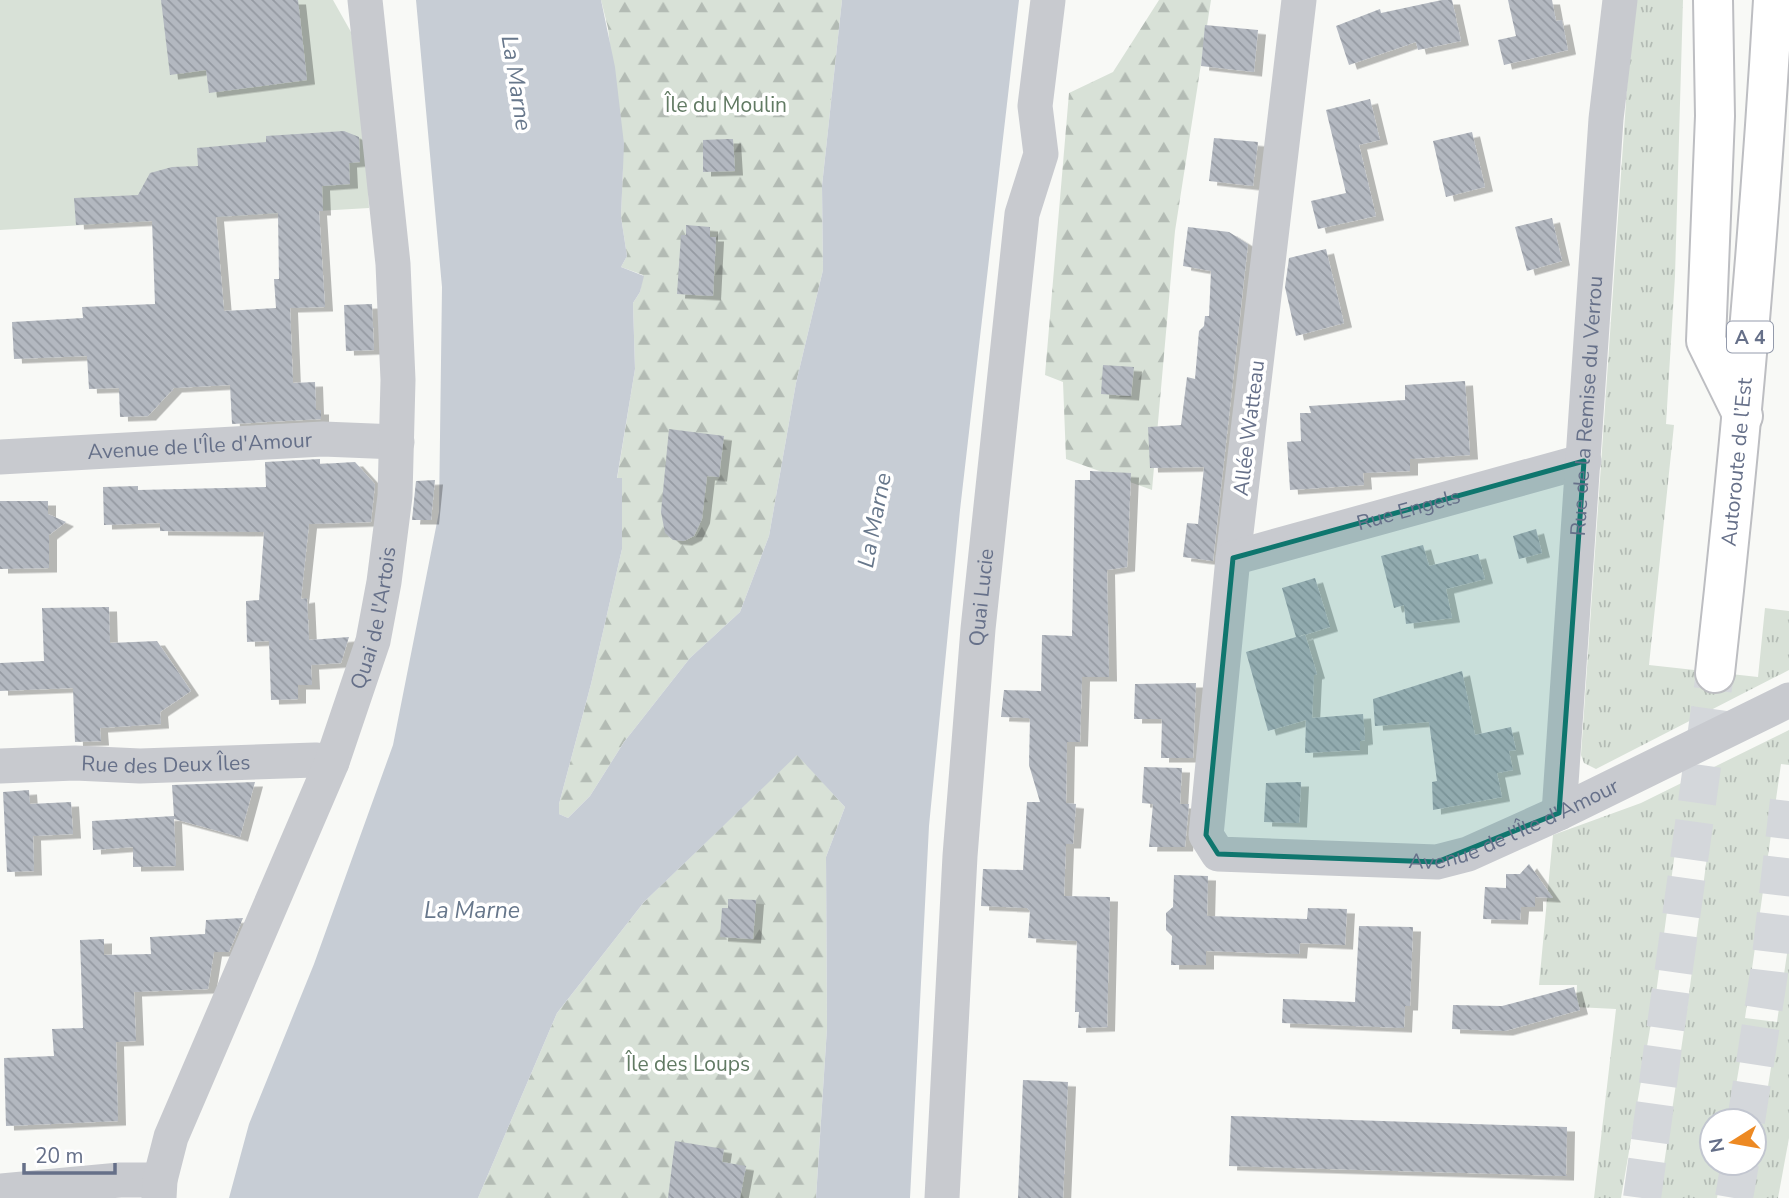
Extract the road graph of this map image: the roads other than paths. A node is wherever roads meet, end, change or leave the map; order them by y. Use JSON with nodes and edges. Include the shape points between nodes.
{"nodes":[{"id":1,"x":365,"y":0,"type":"edge"},
{"id":2,"x":1048,"y":0,"type":"edge"},
{"id":3,"x":1299,"y":0,"type":"edge"},
{"id":4,"x":1620,"y":0,"type":"edge"},
{"id":5,"x":1713,"y":0,"type":"edge"},
{"id":6,"x":1773,"y":0,"type":"edge"},
{"id":7,"x":1743,"y":418,"type":"junction"},
{"id":8,"x":397,"y":442,"type":"junction"},
{"id":9,"x":0,"y":457,"type":"edge"},
{"id":10,"x":1584,"y":461,"type":"junction"},
{"id":11,"x":1233,"y":558,"type":"junction"},
{"id":12,"x":1715,"y":673,"type":"tunnel mouth"},
{"id":13,"x":1789,"y":700,"type":"edge"},
{"id":14,"x":332,"y":762,"type":"junction"},
{"id":15,"x":0,"y":766,"type":"edge"},
{"id":16,"x":1559,"y":813,"type":"junction"},
{"id":17,"x":1218,"y":854,"type":"joint"},
{"id":18,"x":159,"y":1189,"type":"edge"},
{"id":19,"x":0,"y":1191,"type":"edge"},
{"id":20,"x":942,"y":1198,"type":"edge"}],
"edges":[{"from":1,"to":8,"type":"street","name":"Quai de l'Artois","via":[[393,264]]},
{"from":2,"to":20,"type":"street","name":"Quai Lucie","via":[[1035,106],[1041,154],[1022,214],[978,629],[960,856]]},
{"from":3,"to":11,"type":"street","name":"Allée Watteau"},
{"from":4,"to":10,"type":"street","name":"Rue de la Remise du Verrou","via":[[1605,119]]},
{"from":5,"to":7,"type":"highway","via":[[1715,116],[1706,341]]},
{"from":6,"to":7,"type":"highway","name":"Autoroute de l’Est","number":"A 4"},
{"from":7,"to":12,"type":"highway","name":"Autoroute de l’Est","number":"A 4"},
{"from":8,"to":9,"type":"street","name":"Avenue de l'Île d'Amour","via":[[323,439]]},
{"from":8,"to":14,"type":"street","name":"Quai de l'Artois","via":[[395,496],[373,641]]},
{"from":10,"to":11,"type":"street","name":"Rue Engels"},
{"from":10,"to":16,"type":"street","name":"Rue de la Remise du Verrou"},
{"from":11,"to":17,"type":"street","name":"Allée Watteau","via":[[1206,835]]},
{"from":13,"to":16,"type":"street","name":"Avenue de l'Île d'Amour"},
{"from":14,"to":15,"type":"street","name":"Rue des Deux Îles"},
{"from":14,"to":18,"type":"street","name":"Quai de l'Artois","via":[[171,1137]]},
{"from":16,"to":17,"type":"street","name":"Avenue de l'Île d'Amour","via":[[1468,854],[1437,862]]},
{"from":18,"to":19,"type":"street","via":[[120,1180]]}]}
